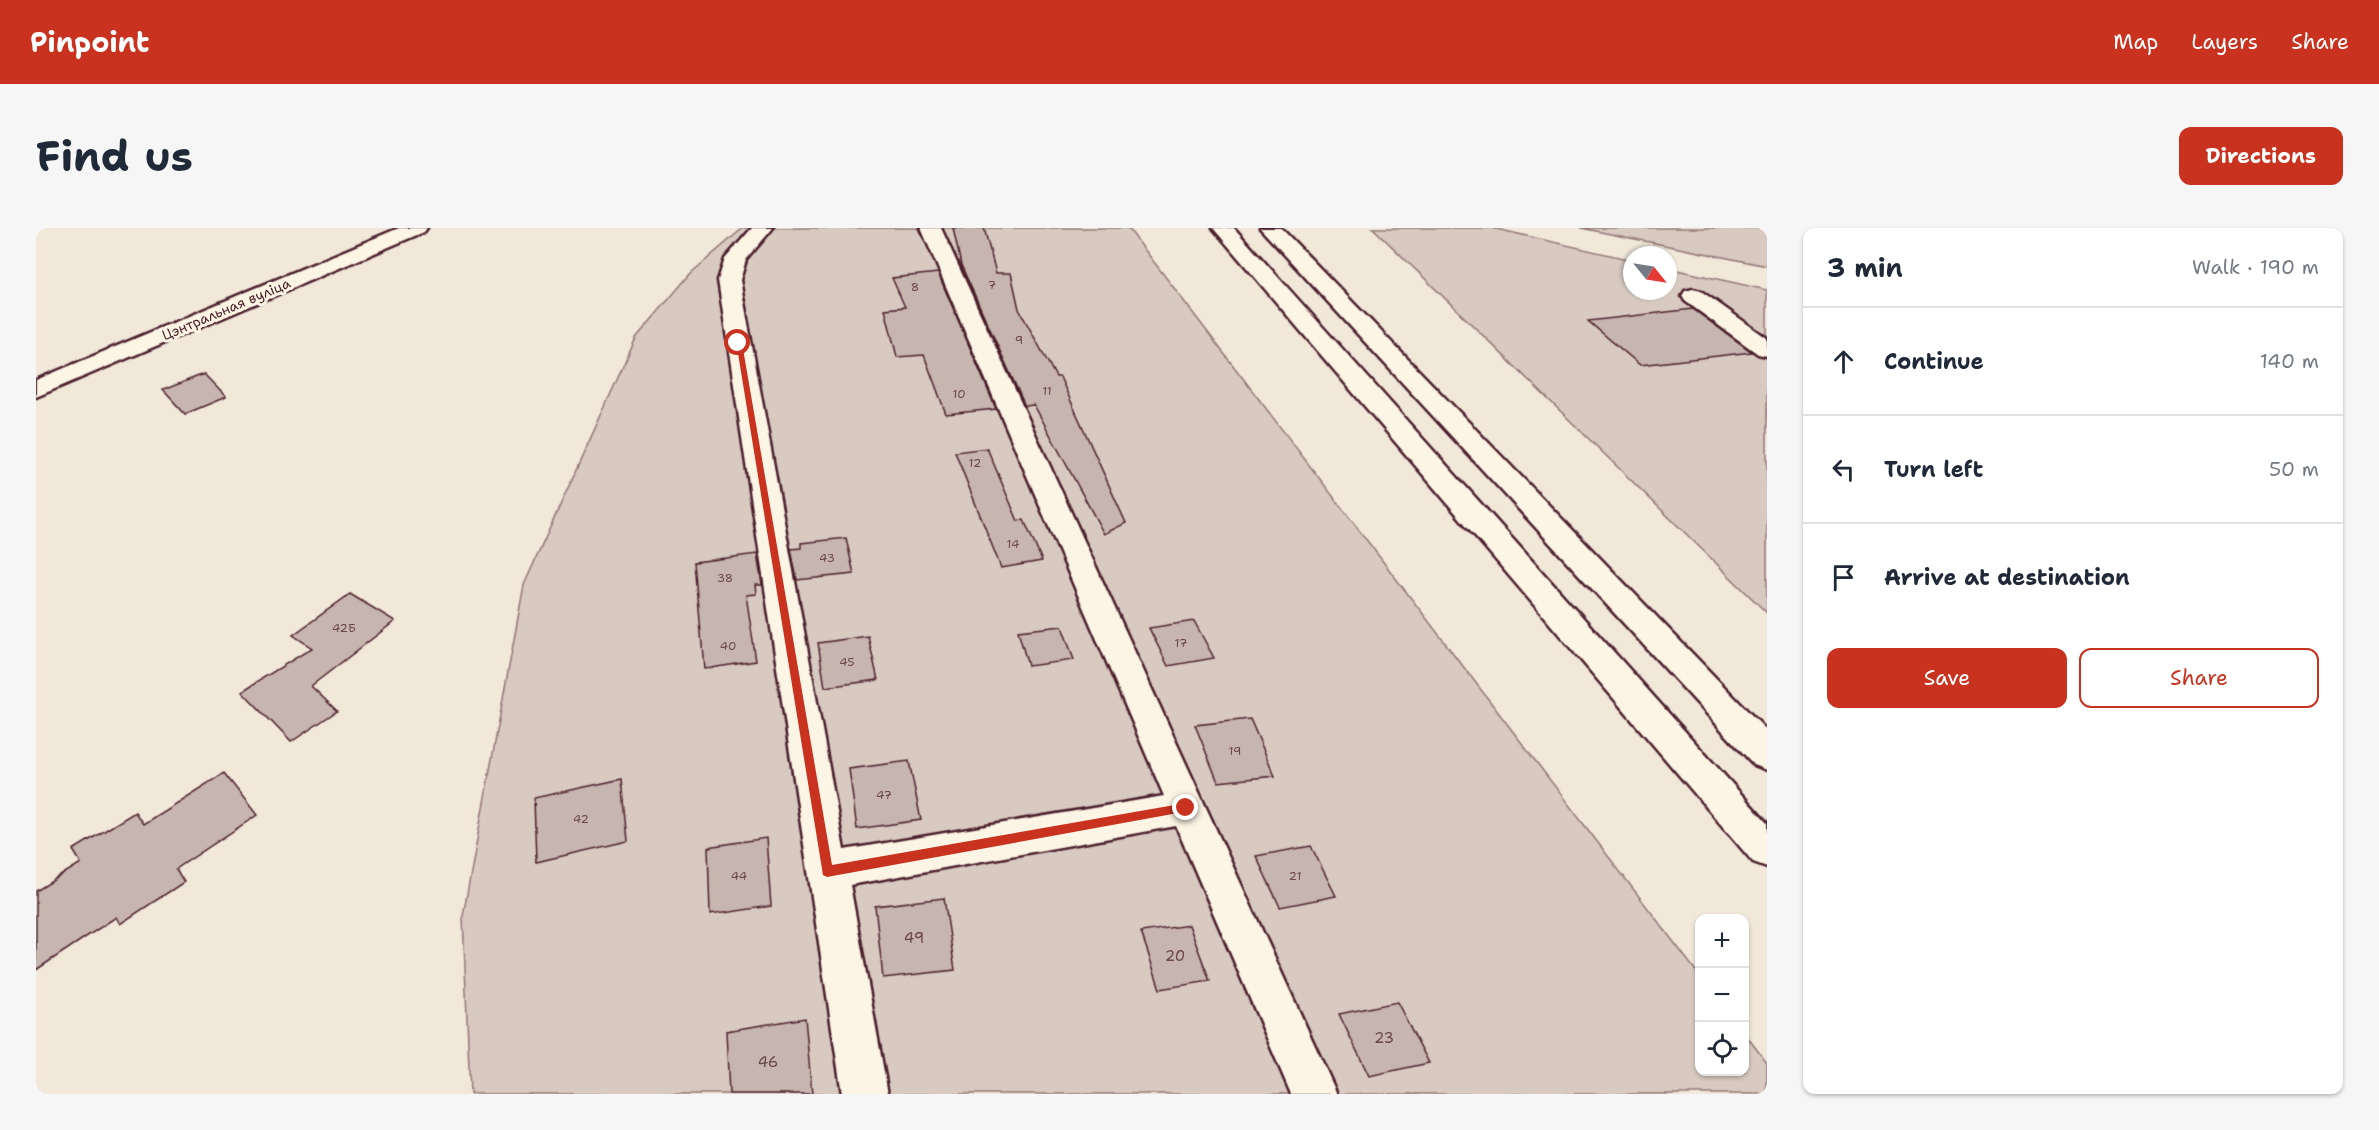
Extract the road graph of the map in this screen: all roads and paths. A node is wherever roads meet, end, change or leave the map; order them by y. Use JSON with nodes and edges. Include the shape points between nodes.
{"nodes":[{"id":1,"x":417,"y":228,"type":"edge"},
{"id":2,"x":763,"y":228,"type":"edge"},
{"id":3,"x":931,"y":228,"type":"edge"},
{"id":4,"x":1223,"y":228,"type":"edge"},
{"id":5,"x":1270,"y":228,"type":"edge"},
{"id":6,"x":1693,"y":296,"type":"dead end"},
{"id":7,"x":1767,"y":349,"type":"edge"},
{"id":8,"x":36,"y":389,"type":"edge"},
{"id":9,"x":1732,"y":717,"type":"junction"},
{"id":10,"x":1767,"y":734,"type":"edge"},
{"id":11,"x":1767,"y":755,"type":"edge"},
{"id":12,"x":1186,"y":808,"type":"junction"},
{"id":13,"x":1767,"y":850,"type":"edge"},
{"id":14,"x":827,"y":871,"type":"junction"},
{"id":15,"x":865,"y":1094,"type":"edge"},
{"id":16,"x":1314,"y":1094,"type":"edge"}],
"edges":[{"from":1,"to":8,"type":"main road","name":"Цэнтральная вуліца"},
{"from":2,"to":14,"type":"main road","via":[[736,259],[729,280]]},
{"from":3,"to":12,"type":"main road"},
{"from":4,"to":13,"type":"main road"},
{"from":5,"to":9,"type":"main road"},
{"from":6,"to":7,"type":"main road"},
{"from":9,"to":10,"type":"main road"},
{"from":9,"to":11,"type":"main road"},
{"from":12,"to":14,"type":"main road"},
{"from":12,"to":16,"type":"main road"},
{"from":14,"to":15,"type":"main road"}]}
